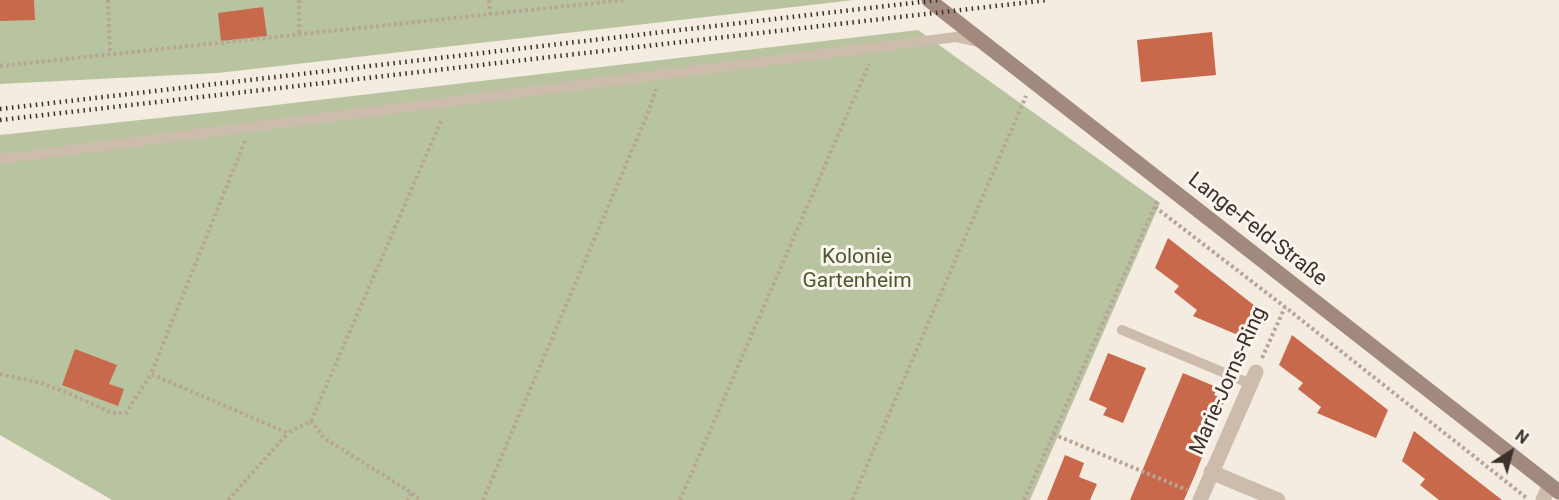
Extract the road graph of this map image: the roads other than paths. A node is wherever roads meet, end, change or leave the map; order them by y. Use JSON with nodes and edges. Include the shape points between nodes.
{"nodes":[{"id":1,"x":929,"y":0,"type":"edge"},
{"id":2,"x":985,"y":44,"type":"junction"},
{"id":3,"x":0,"y":159,"type":"edge"},
{"id":4,"x":1122,"y":330,"type":"dead end"},
{"id":5,"x":1254,"y":378,"type":"joint"},
{"id":6,"x":1211,"y":472,"type":"junction"},
{"id":7,"x":1554,"y":488,"type":"edge"},
{"id":8,"x":1201,"y":498,"type":"edge"},
{"id":9,"x":1278,"y":500,"type":"edge"},
{"id":10,"x":1543,"y":500,"type":"edge"}],
"edges":[{"from":1,"to":2,"type":"street","name":"Lange-Feld-Straße"},
{"from":2,"to":3,"type":"lane","via":[[956,37]]},
{"from":2,"to":7,"type":"street","name":"Lange-Feld-Straße"},
{"from":4,"to":5,"type":"lane"},
{"from":5,"to":6,"type":"street","name":"Marie-Jorns-Ring"},
{"from":6,"to":8,"type":"street","name":"Marie-Jorns-Ring"},
{"from":6,"to":9,"type":"street","name":"Marie-Jorns-Ring"},
{"from":7,"to":10,"type":"street"}]}
